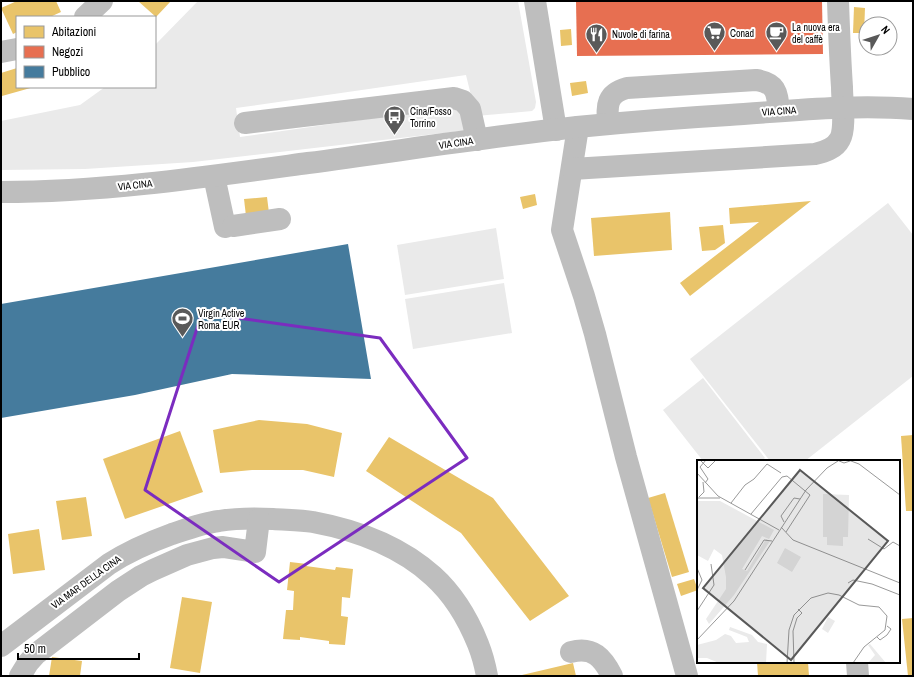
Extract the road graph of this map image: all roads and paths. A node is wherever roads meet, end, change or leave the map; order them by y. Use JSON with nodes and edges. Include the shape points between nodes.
{"nodes":[{"id":1,"x":102,"y":1,"type":"edge"},
{"id":2,"x":535,"y":1,"type":"edge"},
{"id":3,"x":838,"y":1,"type":"edge"},
{"id":4,"x":86,"y":16,"type":"edge"},
{"id":5,"x":16,"y":49,"type":"edge"},
{"id":6,"x":1,"y":52,"type":"edge"},
{"id":7,"x":843,"y":108,"type":"junction"},
{"id":8,"x":913,"y":109,"type":"edge"},
{"id":9,"x":779,"y":111,"type":"junction"},
{"id":10,"x":245,"y":123,"type":"dead end"},
{"id":11,"x":608,"y":124,"type":"junction"},
{"id":12,"x":578,"y":127,"type":"junction"},
{"id":13,"x":556,"y":130,"type":"junction"},
{"id":14,"x":477,"y":140,"type":"junction"},
{"id":15,"x":572,"y":169,"type":"junction"},
{"id":16,"x":214,"y":176,"type":"junction"},
{"id":17,"x":1,"y":192,"type":"edge"},
{"id":18,"x":280,"y":219,"type":"dead end"},
{"id":19,"x":259,"y":519,"type":"junction"},
{"id":20,"x":1,"y":646,"type":"edge"},
{"id":21,"x":571,"y":652,"type":"dead end"},
{"id":22,"x":857,"y":663,"type":"edge"},
{"id":23,"x":20,"y":676,"type":"edge"},
{"id":24,"x":487,"y":676,"type":"edge"},
{"id":25,"x":612,"y":676,"type":"edge"},
{"id":26,"x":687,"y":676,"type":"edge"},
{"id":27,"x":858,"y":676,"type":"edge"}],
"edges":[{"from":1,"to":4,"type":"street"},
{"from":2,"to":13,"type":"street"},
{"from":3,"to":7,"type":"street"},
{"from":5,"to":6,"type":"street"},
{"from":7,"to":8,"type":"street","name":"VIA CINA"},
{"from":7,"to":9,"type":"street","name":"VIA CINA"},
{"from":7,"to":15,"type":"street","via":[[843,132],[840,140],[829,150],[821,153]]},
{"from":9,"to":11,"type":"street","name":"VIA CINA"},
{"from":9,"to":11,"type":"street","via":[[776,91],[760,80],[627,88],[610,99]]},
{"from":10,"to":14,"type":"street","via":[[454,98],[463,101],[470,109]]},
{"from":11,"to":12,"type":"street","name":"VIA CINA"},
{"from":12,"to":13,"type":"street","name":"VIA CINA"},
{"from":12,"to":15,"type":"street"},
{"from":13,"to":14,"type":"street","name":"VIA CINA"},
{"from":14,"to":16,"type":"street","name":"VIA CINA"},
{"from":15,"to":26,"type":"street","via":[[562,230],[584,296]]},
{"from":16,"to":17,"type":"street","name":"VIA CINA","via":[[93,189]]},
{"from":16,"to":18,"type":"street","via":[[229,227]]},
{"from":19,"to":20,"type":"street","name":"VIA MAR DELLA CINA","via":[[241,518],[195,526],[127,553]]},
{"from":19,"to":23,"type":"street","via":[[255,552],[213,548],[187,555],[141,576],[41,649]]},
{"from":19,"to":24,"type":"street","name":"VIA MAR DELLA CINA","via":[[303,521],[338,528],[380,542],[415,562],[450,594],[462,612],[478,644]]},
{"from":21,"to":25,"type":"street","via":[[583,650],[596,654],[606,664]]},
{"from":22,"to":27,"type":"street"}]}
